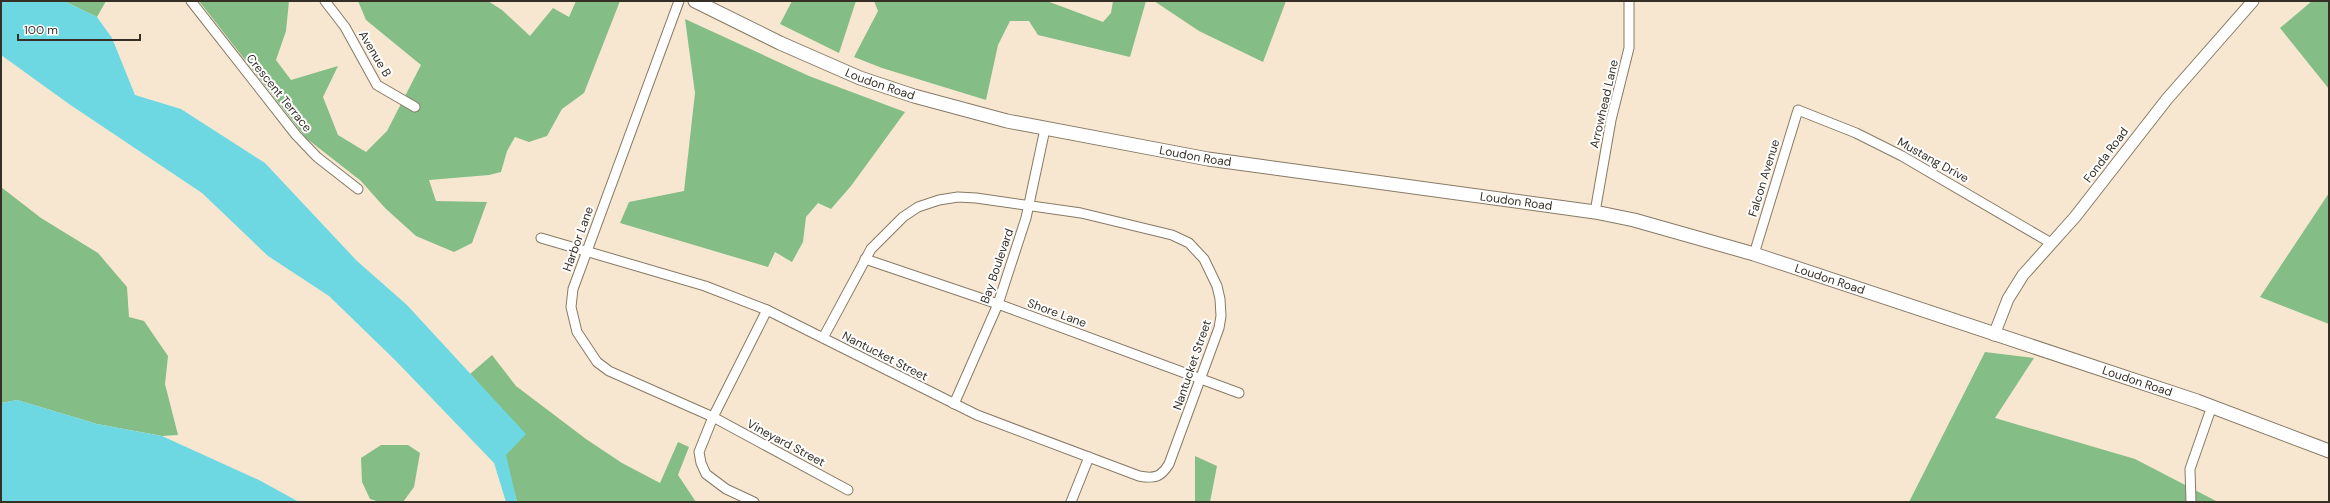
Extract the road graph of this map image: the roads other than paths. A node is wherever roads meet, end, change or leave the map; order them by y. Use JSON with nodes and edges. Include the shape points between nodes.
{"nodes":[{"id":1,"x":191,"y":1,"type":"edge"},
{"id":2,"x":325,"y":1,"type":"edge"},
{"id":3,"x":678,"y":1,"type":"edge"},
{"id":4,"x":695,"y":1,"type":"edge"},
{"id":5,"x":1629,"y":1,"type":"edge"},
{"id":6,"x":2254,"y":1,"type":"edge"},
{"id":7,"x":415,"y":107,"type":"dead end"},
{"id":8,"x":1798,"y":110,"type":"joint"},
{"id":9,"x":1045,"y":129,"type":"junction"},
{"id":10,"x":358,"y":189,"type":"dead end"},
{"id":11,"x":1029,"y":206,"type":"junction"},
{"id":12,"x":1595,"y":212,"type":"junction"},
{"id":13,"x":541,"y":238,"type":"dead end"},
{"id":14,"x":2051,"y":243,"type":"junction"},
{"id":15,"x":585,"y":253,"type":"junction"},
{"id":16,"x":1754,"y":254,"type":"junction"},
{"id":17,"x":865,"y":259,"type":"junction"},
{"id":18,"x":998,"y":304,"type":"junction"},
{"id":19,"x":767,"y":310,"type":"junction"},
{"id":20,"x":1994,"y":335,"type":"junction"},
{"id":21,"x":822,"y":338,"type":"junction"},
{"id":22,"x":1201,"y":380,"type":"junction"},
{"id":23,"x":1238,"y":393,"type":"dead end"},
{"id":24,"x":954,"y":404,"type":"junction"},
{"id":25,"x":2212,"y":406,"type":"junction"},
{"id":26,"x":713,"y":417,"type":"junction"},
{"id":27,"x":2329,"y":451,"type":"edge"},
{"id":28,"x":1089,"y":457,"type":"junction"},
{"id":29,"x":848,"y":490,"type":"dead end"},
{"id":30,"x":754,"y":502,"type":"edge"},
{"id":31,"x":1071,"y":502,"type":"edge"},
{"id":32,"x":2191,"y":502,"type":"edge"}],
"edges":[{"from":1,"to":10,"type":"street","name":"Crescent Terrace","via":[[296,135],[317,157]]},
{"from":2,"to":7,"type":"street","name":"Avenue B","via":[[345,27],[377,85]]},
{"from":3,"to":15,"type":"street","name":"Harbor Lane"},
{"from":4,"to":9,"type":"main road","name":"Loudon Road","via":[[860,78],[914,96]]},
{"from":5,"to":12,"type":"street","name":"Arrowhead Lane","via":[[1630,48],[1611,120]]},
{"from":6,"to":14,"type":"street","name":"Fonda Road","via":[[2167,99],[2075,217]]},
{"from":8,"to":14,"type":"street","name":"Mustang Drive","via":[[1856,133],[1902,156]]},
{"from":8,"to":16,"type":"street","name":"Falcon Avenue"},
{"from":9,"to":11,"type":"street","name":"Bay Boulevard"},
{"from":9,"to":12,"type":"main road","name":"Loudon Road","via":[[1208,159]]},
{"from":11,"to":17,"type":"street","name":"Nantucket Street","via":[[958,197],[939,200],[918,207],[903,217],[883,236]]},
{"from":11,"to":18,"type":"street","name":"Bay Boulevard"},
{"from":11,"to":22,"type":"street","name":"Nantucket Street","via":[[1081,213],[1160,232],[1189,243],[1196,250],[1212,273],[1220,299],[1219,328]]},
{"from":12,"to":16,"type":"main road","name":"Loudon Road","via":[[1645,223]]},
{"from":13,"to":15,"type":"street","name":"Nantucket Street"},
{"from":14,"to":20,"type":"street","name":"Fonda Road","via":[[2023,275],[2008,299]]},
{"from":15,"to":19,"type":"street","name":"Nantucket Street","via":[[704,286]]},
{"from":15,"to":26,"type":"street","name":"Harbor Lane","via":[[573,289],[571,307],[577,332],[591,356],[610,371]]},
{"from":16,"to":20,"type":"main road","name":"Loudon Road"},
{"from":17,"to":18,"type":"street","name":"Shore Lane"},
{"from":17,"to":21,"type":"street","name":"Nantucket Street"},
{"from":18,"to":22,"type":"street","name":"Shore Lane"},
{"from":18,"to":24,"type":"street","name":"Bay Boulevard"},
{"from":19,"to":21,"type":"street","name":"Nantucket Street"},
{"from":19,"to":26,"type":"street"},
{"from":20,"to":25,"type":"main road","name":"Loudon Road"},
{"from":21,"to":24,"type":"street","name":"Nantucket Street"},
{"from":22,"to":23,"type":"street","name":"Shore Lane"},
{"from":22,"to":28,"type":"street","name":"Nantucket Street","via":[[1163,474],[1157,478],[1140,476]]},
{"from":24,"to":28,"type":"street","name":"Nantucket Street","via":[[1001,425]]},
{"from":25,"to":27,"type":"main road","name":"Loudon Road"},
{"from":25,"to":32,"type":"street","via":[[2190,469]]},
{"from":26,"to":29,"type":"street","name":"Vineyard Street"},
{"from":26,"to":30,"type":"street","via":[[699,452],[706,474],[726,489]]},
{"from":28,"to":31,"type":"street"}]}
